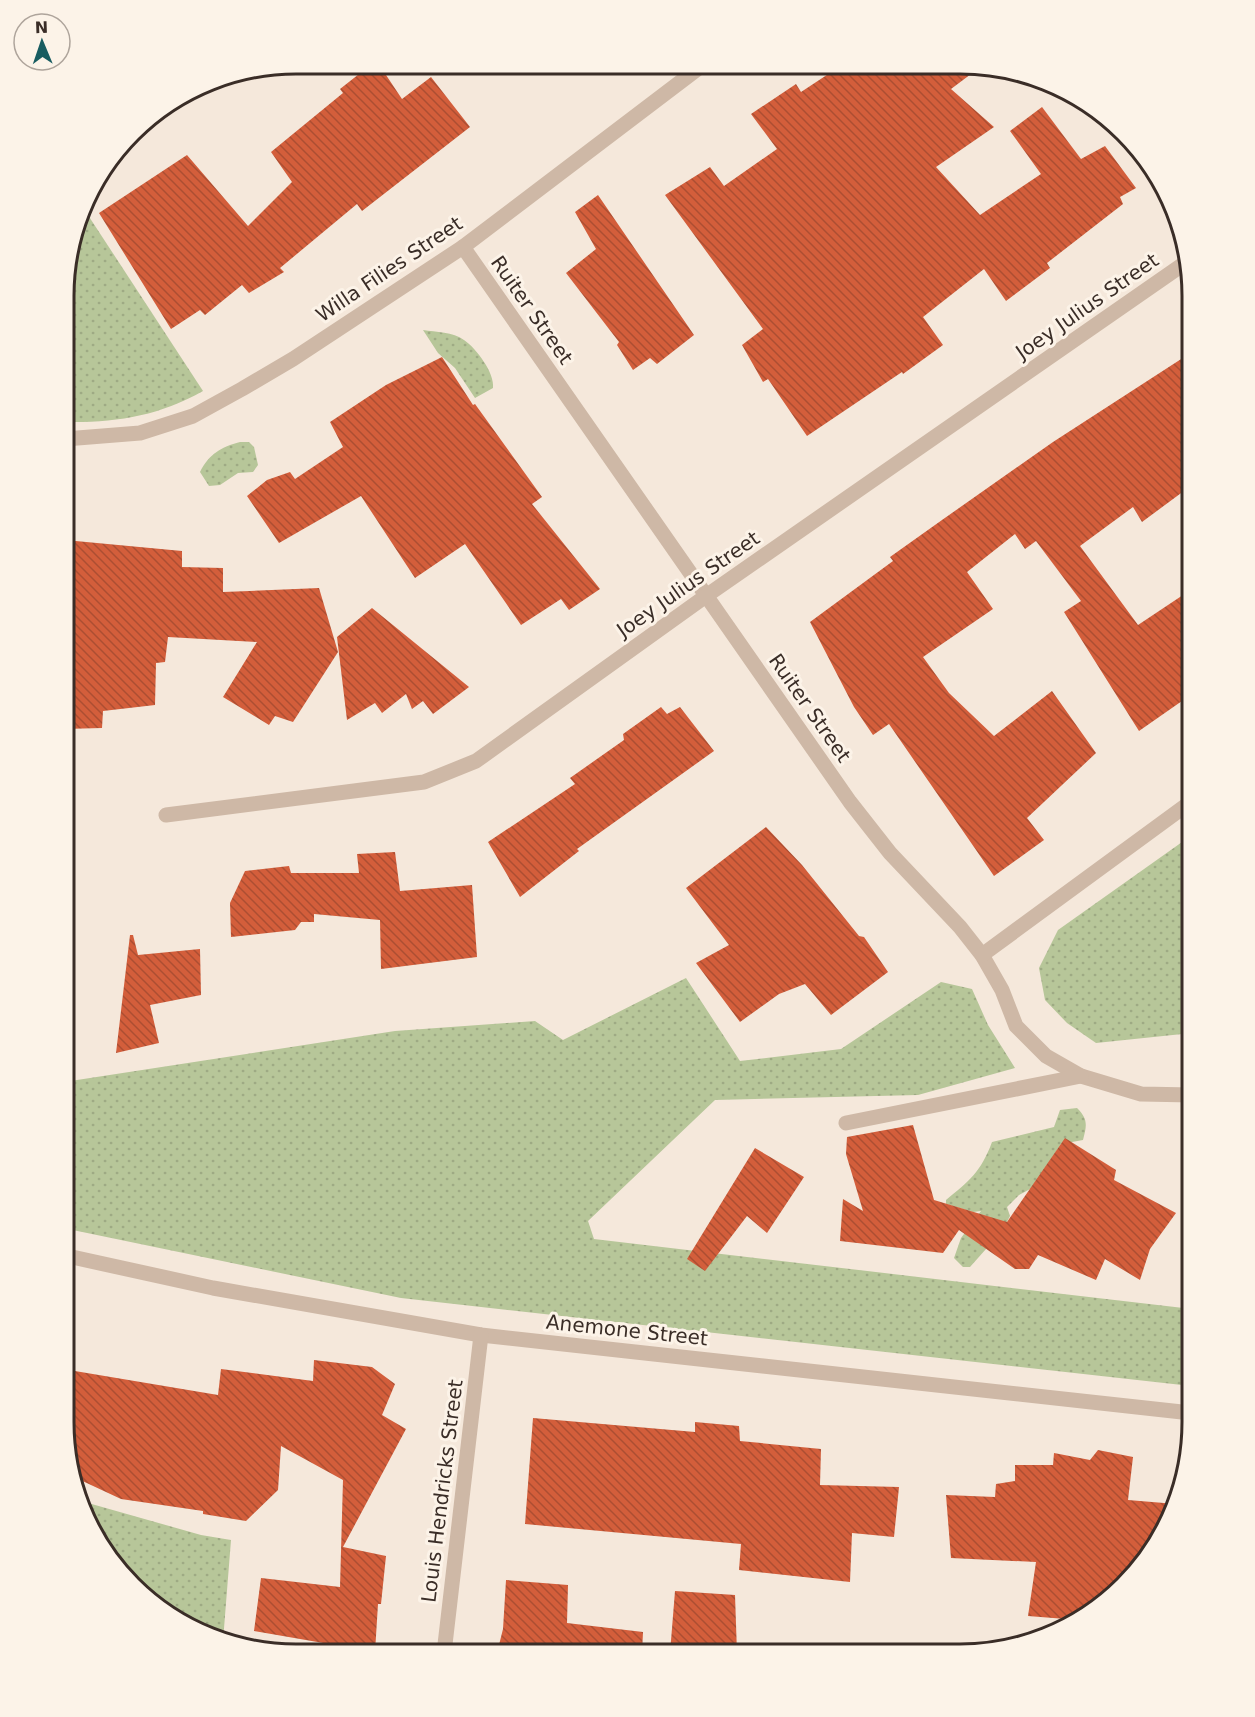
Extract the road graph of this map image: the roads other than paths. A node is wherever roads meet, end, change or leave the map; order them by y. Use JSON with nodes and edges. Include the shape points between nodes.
{"nodes":[{"id":1,"x":691,"y":74,"type":"edge"},
{"id":2,"x":463,"y":247,"type":"junction"},
{"id":3,"x":1180,"y":266,"type":"edge"},
{"id":4,"x":74,"y":438,"type":"edge"},
{"id":5,"x":706,"y":596,"type":"junction"},
{"id":6,"x":1182,"y":808,"type":"edge"},
{"id":7,"x":166,"y":815,"type":"dead end"},
{"id":8,"x":982,"y":955,"type":"junction"},
{"id":9,"x":1081,"y":1076,"type":"junction"},
{"id":10,"x":1182,"y":1095,"type":"edge"},
{"id":11,"x":846,"y":1123,"type":"dead end"},
{"id":12,"x":74,"y":1257,"type":"edge"},
{"id":13,"x":482,"y":1335,"type":"junction"},
{"id":14,"x":1182,"y":1412,"type":"edge"},
{"id":15,"x":445,"y":1644,"type":"edge"}],
"edges":[{"from":1,"to":2,"type":"street","name":"Willa Filies Street"},
{"from":2,"to":4,"type":"street","name":"Willa Filies Street","via":[[293,359],[192,416],[140,433]]},
{"from":2,"to":5,"type":"street","name":"Ruiter Street"},
{"from":3,"to":5,"type":"street","name":"Joey Julius Street"},
{"from":5,"to":7,"type":"street","name":"Joey Julius Street","via":[[476,761],[449,774],[424,782]]},
{"from":5,"to":8,"type":"street","name":"Ruiter Street","via":[[850,802],[890,853]]},
{"from":6,"to":8,"type":"street"},
{"from":8,"to":9,"type":"street","name":"Ruiter Street","via":[[1016,1026],[1046,1056]]},
{"from":9,"to":10,"type":"street","name":"Ruiter Street","via":[[1141,1094]]},
{"from":9,"to":11,"type":"street"},
{"from":12,"to":13,"type":"street","name":"Anemone Street","via":[[213,1288]]},
{"from":13,"to":14,"type":"street","name":"Anemone Street"},
{"from":13,"to":15,"type":"street","name":"Louis Hendricks Street"}]}
